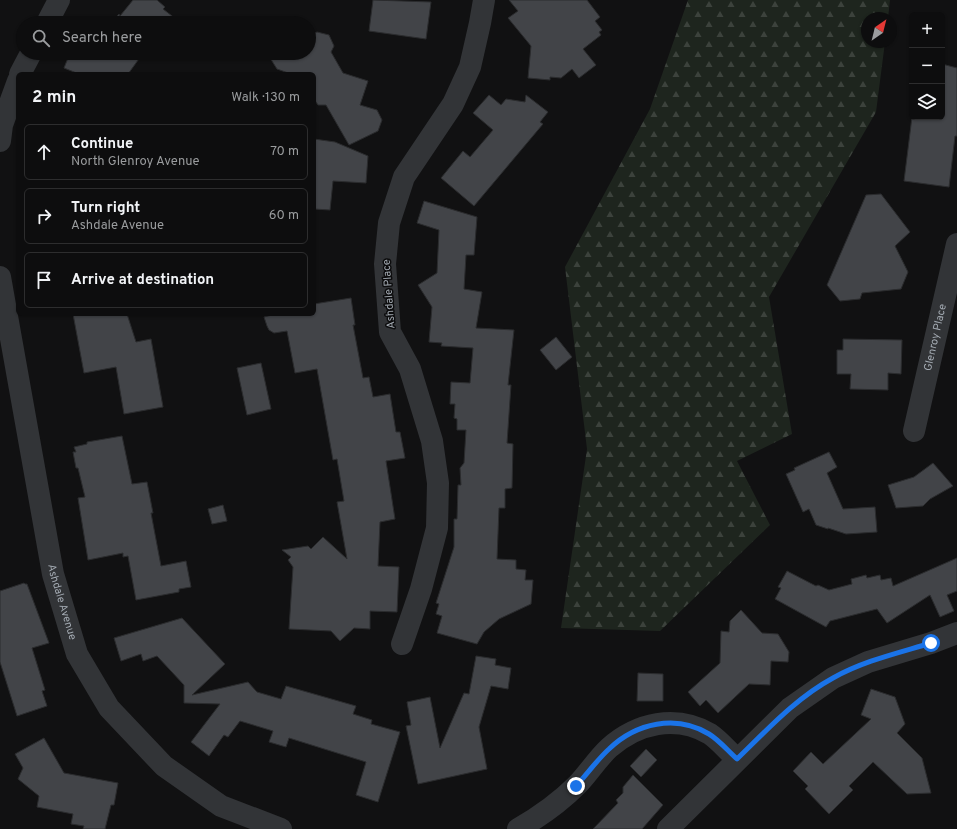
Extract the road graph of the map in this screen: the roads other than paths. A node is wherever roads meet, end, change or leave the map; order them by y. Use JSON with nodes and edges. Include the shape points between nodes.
{"nodes":[{"id":1,"x":59,"y":0,"type":"edge"},
{"id":2,"x":484,"y":0,"type":"edge"},
{"id":3,"x":51,"y":16,"type":"edge"},
{"id":4,"x":27,"y":60,"type":"edge"},
{"id":5,"x":21,"y":72,"type":"edge"},
{"id":6,"x":16,"y":86,"type":"edge"},
{"id":7,"x":0,"y":141,"type":"edge"},
{"id":8,"x":957,"y":244,"type":"edge"},
{"id":9,"x":0,"y":277,"type":"edge"},
{"id":10,"x":914,"y":431,"type":"dead end"},
{"id":11,"x":957,"y":633,"type":"edge"},
{"id":12,"x":402,"y":644,"type":"dead end"},
{"id":13,"x":737,"y":759,"type":"junction"},
{"id":14,"x":281,"y":829,"type":"edge"},
{"id":15,"x":518,"y":829,"type":"edge"},
{"id":16,"x":668,"y":829,"type":"edge"}],
"edges":[{"from":1,"to":3,"type":"street"},
{"from":2,"to":12,"type":"street","name":"Ashdale Place","via":[[470,67],[453,104],[404,177],[389,223],[385,264],[390,332],[412,376],[432,441],[438,483],[437,528],[421,589]]},
{"from":4,"to":5,"type":"street"},
{"from":6,"to":7,"type":"street","via":[[2,125]]},
{"from":8,"to":10,"type":"street","name":"Glenroy Place"},
{"from":9,"to":14,"type":"street","name":"Ashdale Avenue","via":[[53,574],[77,654],[109,708],[164,766],[221,806]]},
{"from":11,"to":13,"type":"street","via":[[868,662],[833,678],[790,708]]},
{"from":13,"to":15,"type":"street","via":[[711,735],[692,725],[663,722],[636,729],[609,748],[576,786],[535,819]]},
{"from":13,"to":16,"type":"street"}]}
